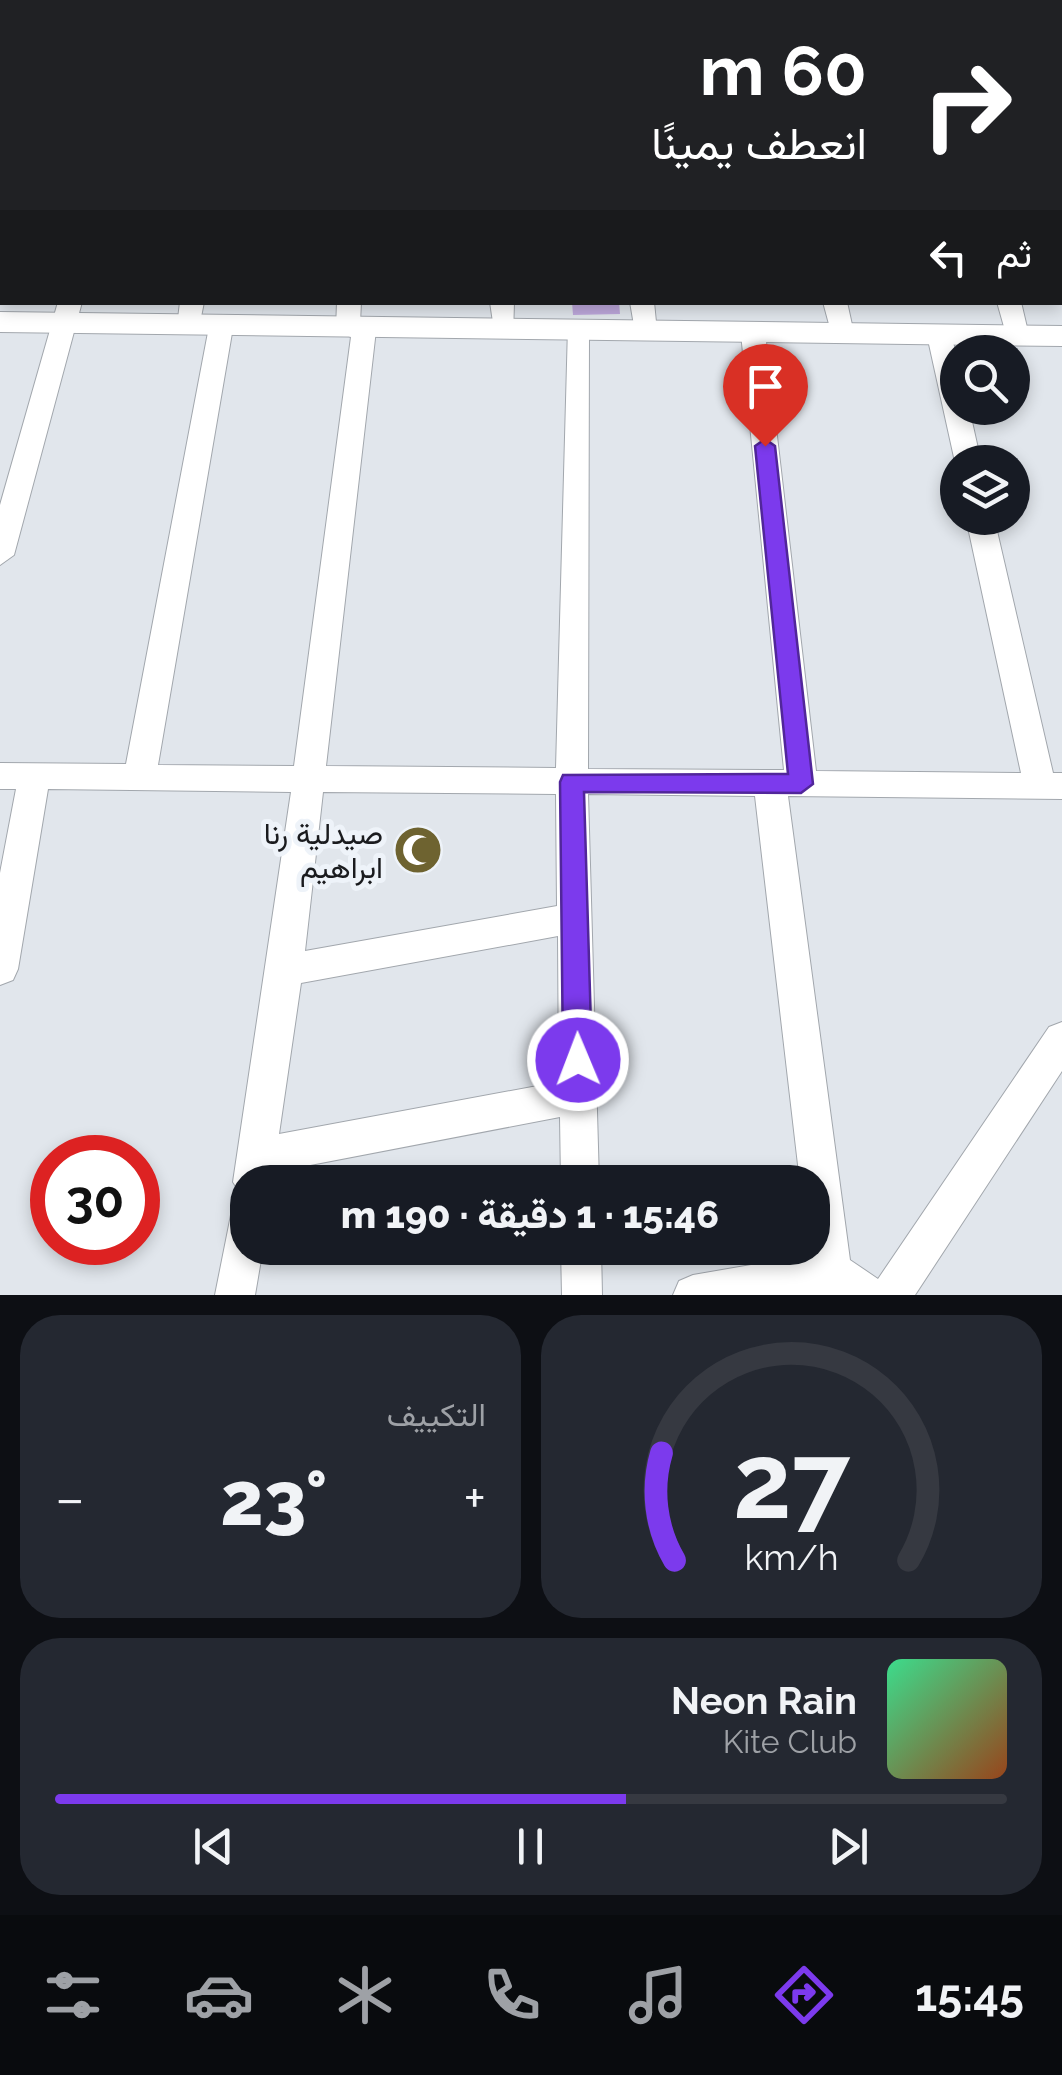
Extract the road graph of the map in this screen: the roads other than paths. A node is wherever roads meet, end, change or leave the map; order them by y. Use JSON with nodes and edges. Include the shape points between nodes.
{"nodes":[{"id":1,"x":1010,"y":305,"type":"edge"},
{"id":2,"x":69,"y":313,"type":"edge"},
{"id":3,"x":503,"y":317,"type":"edge"},
{"id":4,"x":644,"y":317,"type":"edge"},
{"id":5,"x":838,"y":318,"type":"edge"},
{"id":6,"x":201,"y":319,"type":"edge"},
{"id":7,"x":354,"y":321,"type":"edge"},
{"id":8,"x":0,"y":322,"type":"edge"},
{"id":9,"x":577,"y":332,"type":"junction"},
{"id":10,"x":754,"y":333,"type":"junction"},
{"id":11,"x":939,"y":335,"type":"joint"},
{"id":12,"x":1018,"y":335,"type":"edge"},
{"id":13,"x":1030,"y":336,"type":"edge"},
{"id":14,"x":1062,"y":336,"type":"edge"},
{"id":15,"x":964,"y":445,"type":"edge"},
{"id":16,"x":985,"y":535,"type":"edge"},
{"id":17,"x":0,"y":555,"type":"edge"},
{"id":18,"x":17,"y":777,"type":"edge"},
{"id":19,"x":140,"y":778,"type":"junction"},
{"id":20,"x":306,"y":779,"type":"junction"},
{"id":21,"x":572,"y":782,"type":"junction"},
{"id":22,"x":785,"y":783,"type":"junction"},
{"id":23,"x":1051,"y":786,"type":"edge"},
{"id":24,"x":575,"y":918,"type":"junction"},
{"id":25,"x":0,"y":970,"type":"edge"},
{"id":26,"x":286,"y":970,"type":"junction"},
{"id":27,"x":1062,"y":1039,"type":"edge"},
{"id":28,"x":578,"y":1096,"type":"junction"},
{"id":29,"x":255,"y":1165,"type":"edge"},
{"id":30,"x":276,"y":1165,"type":"edge"},
{"id":31,"x":580,"y":1165,"type":"edge"},
{"id":32,"x":240,"y":1265,"type":"edge"},
{"id":33,"x":581,"y":1265,"type":"edge"},
{"id":34,"x":831,"y":1271,"type":"junction"},
{"id":35,"x":235,"y":1295,"type":"edge"},
{"id":36,"x":582,"y":1295,"type":"edge"},
{"id":37,"x":694,"y":1295,"type":"edge"},
{"id":38,"x":866,"y":1295,"type":"edge"},
{"id":39,"x":891,"y":1295,"type":"edge"}],
"edges":[{"from":1,"to":12,"type":"street"},
{"from":2,"to":6,"type":"main road"},
{"from":2,"to":8,"type":"main road"},
{"from":2,"to":17,"type":"street"},
{"from":3,"to":7,"type":"main road"},
{"from":3,"to":9,"type":"main road"},
{"from":4,"to":9,"type":"main road"},
{"from":4,"to":10,"type":"main road"},
{"from":5,"to":10,"type":"main road"},
{"from":5,"to":11,"type":"main road"},
{"from":6,"to":7,"type":"main road"},
{"from":6,"to":19,"type":"street"},
{"from":7,"to":20,"type":"street"},
{"from":9,"to":21,"type":"street"},
{"from":10,"to":22,"type":"street"},
{"from":11,"to":15,"type":"street"},
{"from":13,"to":14,"type":"main road"},
{"from":16,"to":23,"type":"street"},
{"from":18,"to":19,"type":"street"},
{"from":18,"to":25,"type":"street"},
{"from":19,"to":20,"type":"street"},
{"from":20,"to":21,"type":"street"},
{"from":20,"to":26,"type":"street"},
{"from":21,"to":22,"type":"street"},
{"from":21,"to":24,"type":"street"},
{"from":22,"to":23,"type":"street"},
{"from":22,"to":34,"type":"street"},
{"from":24,"to":26,"type":"street"},
{"from":24,"to":28,"type":"street"},
{"from":26,"to":29,"type":"street"},
{"from":27,"to":39,"type":"street"},
{"from":28,"to":30,"type":"street"},
{"from":28,"to":31,"type":"street"},
{"from":32,"to":35,"type":"street"},
{"from":33,"to":36,"type":"street"},
{"from":34,"to":37,"type":"street"},
{"from":34,"to":38,"type":"street"}]}
